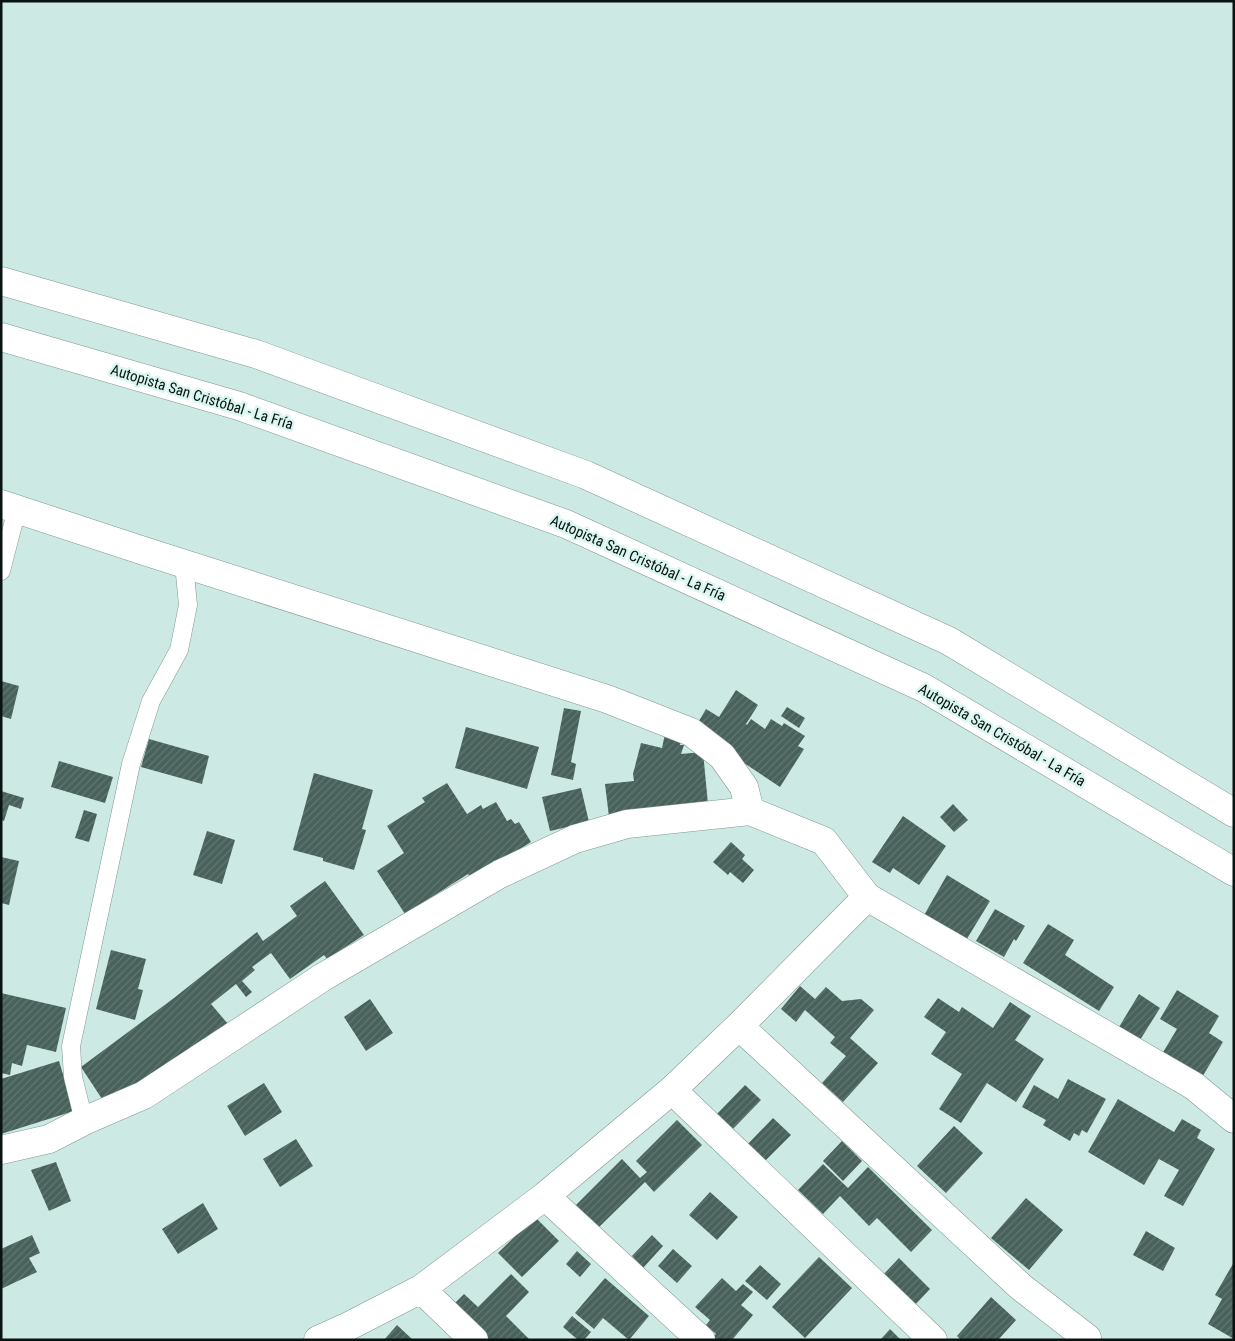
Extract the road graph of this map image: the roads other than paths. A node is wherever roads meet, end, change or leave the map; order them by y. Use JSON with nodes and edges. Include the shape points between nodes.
{"nodes":[{"id":1,"x":1,"y":282,"type":"edge"},
{"id":2,"x":1,"y":337,"type":"edge"},
{"id":3,"x":9,"y":507,"type":"edge"},
{"id":4,"x":184,"y":564,"type":"junction"},
{"id":5,"x":1,"y":571,"type":"edge"},
{"id":6,"x":750,"y":811,"type":"junction"},
{"id":7,"x":1234,"y":813,"type":"edge"},
{"id":8,"x":1234,"y":872,"type":"edge"},
{"id":9,"x":867,"y":897,"type":"junction"},
{"id":10,"x":739,"y":1026,"type":"junction"},
{"id":11,"x":672,"y":1090,"type":"junction"},
{"id":12,"x":1234,"y":1119,"type":"edge"},
{"id":13,"x":84,"y":1121,"type":"junction"},
{"id":14,"x":1,"y":1150,"type":"edge"},
{"id":15,"x":544,"y":1196,"type":"junction"},
{"id":16,"x":420,"y":1289,"type":"junction"},
{"id":17,"x":1087,"y":1338,"type":"dead end"},
{"id":18,"x":318,"y":1340,"type":"edge"},
{"id":19,"x":474,"y":1340,"type":"edge"},
{"id":20,"x":701,"y":1340,"type":"edge"},
{"id":21,"x":934,"y":1340,"type":"edge"}],
"edges":[{"from":1,"to":7,"type":"main road","via":[[256,354],[586,475],[948,641]]},
{"from":2,"to":8,"type":"main road","name":"Autopista San Cristóbal - La Fría","via":[[239,406],[566,524],[924,688]]},
{"from":3,"to":4,"type":"main road"},
{"from":3,"to":5,"type":"lane"},
{"from":4,"to":6,"type":"main road","via":[[607,699],[692,732],[722,756],[744,787]]},
{"from":4,"to":13,"type":"lane","via":[[188,605],[179,650],[151,701],[130,764],[71,1046],[73,1077]]},
{"from":6,"to":9,"type":"main road","via":[[824,842]]},
{"from":6,"to":13,"type":"main road","via":[[628,824],[575,839],[500,874],[323,977],[144,1095]]},
{"from":9,"to":10,"type":"main road"},
{"from":9,"to":12,"type":"main road","via":[[1194,1086]]},
{"from":10,"to":11,"type":"main road"},
{"from":10,"to":17,"type":"main road","via":[[1021,1287]]},
{"from":11,"to":15,"type":"main road"},
{"from":11,"to":21,"type":"main road"},
{"from":13,"to":14,"type":"main road","via":[[49,1139]]},
{"from":15,"to":16,"type":"main road"},
{"from":15,"to":20,"type":"main road"},
{"from":16,"to":18,"type":"main road"},
{"from":16,"to":19,"type":"main road"}]}
